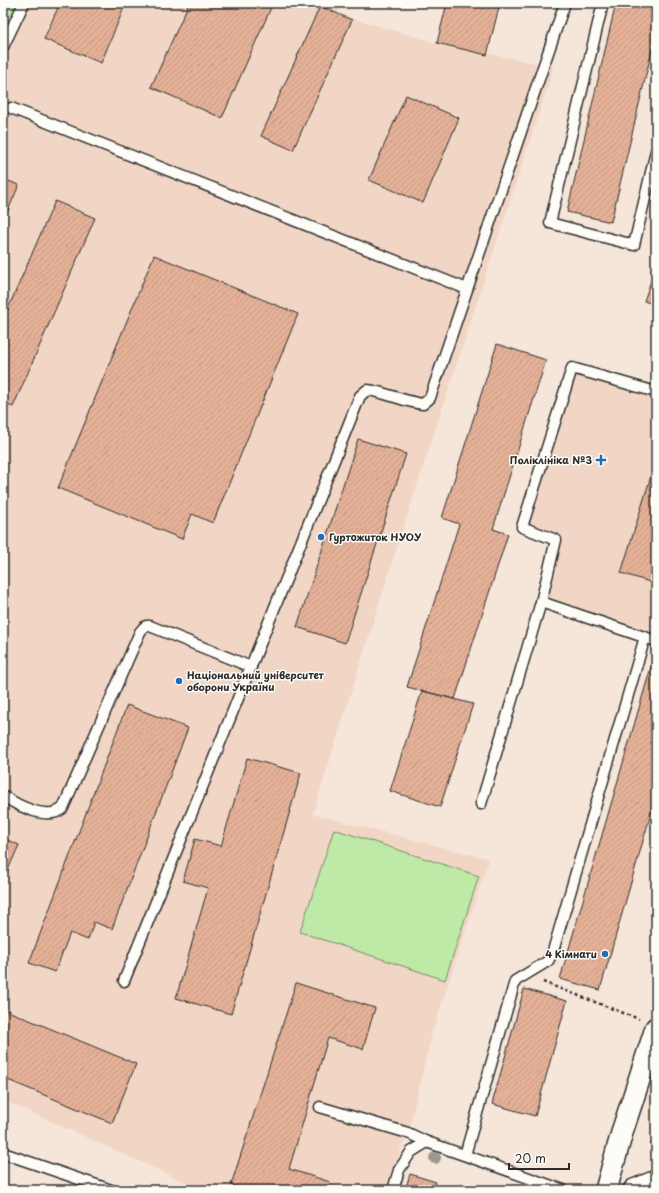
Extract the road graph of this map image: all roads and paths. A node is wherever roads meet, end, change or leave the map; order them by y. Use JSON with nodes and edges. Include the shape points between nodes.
{"nodes":[{"id":1,"x":24,"y":3,"type":"edge"},
{"id":2,"x":565,"y":3,"type":"edge"},
{"id":3,"x":603,"y":3,"type":"edge"},
{"id":4,"x":3,"y":47,"type":"edge"},
{"id":5,"x":11,"y":108,"type":"dead end"},
{"id":6,"x":656,"y":151,"type":"edge"},
{"id":7,"x":467,"y":288,"type":"junction"},
{"id":8,"x":656,"y":392,"type":"edge"},
{"id":9,"x":541,"y":602,"type":"junction"},
{"id":10,"x":645,"y":637,"type":"junction"},
{"id":11,"x":656,"y":640,"type":"edge"},
{"id":12,"x":251,"y":667,"type":"junction"},
{"id":13,"x":3,"y":796,"type":"edge"},
{"id":14,"x":481,"y":804,"type":"dead end"},
{"id":15,"x":526,"y":975,"type":"junction"},
{"id":16,"x":124,"y":981,"type":"dead end"},
{"id":17,"x":651,"y":1025,"type":"edge"},
{"id":18,"x":320,"y":1107,"type":"dead end"},
{"id":19,"x":656,"y":1140,"type":"edge"},
{"id":20,"x":427,"y":1142,"type":"junction"},
{"id":21,"x":651,"y":1145,"type":"dead end"},
{"id":22,"x":3,"y":1153,"type":"edge"},
{"id":23,"x":465,"y":1155,"type":"junction"},
{"id":24,"x":656,"y":1181,"type":"edge"},
{"id":25,"x":111,"y":1190,"type":"edge"},
{"id":26,"x":393,"y":1190,"type":"edge"},
{"id":27,"x":563,"y":1190,"type":"edge"},
{"id":28,"x":606,"y":1190,"type":"edge"},
{"id":29,"x":634,"y":1190,"type":"edge"}],
"edges":[{"from":1,"to":4,"type":"lane"},
{"from":2,"to":7,"type":"lane"},
{"from":3,"to":6,"type":"lane","via":[[550,223],[634,244]]},
{"from":5,"to":7,"type":"lane"},
{"from":7,"to":12,"type":"lane","via":[[430,398],[423,404],[376,391],[367,390],[360,396]]},
{"from":8,"to":9,"type":"lane","via":[[572,368],[522,527],[556,540]]},
{"from":9,"to":10,"type":"lane"},
{"from":9,"to":14,"type":"lane"},
{"from":10,"to":11,"type":"lane"},
{"from":10,"to":15,"type":"lane","via":[[553,951],[548,961]]},
{"from":12,"to":13,"type":"lane","via":[[150,626],[143,627],[63,808],[55,813],[30,810]]},
{"from":12,"to":16,"type":"lane"},
{"from":15,"to":17,"type":"path"},
{"from":15,"to":23,"type":"lane","via":[[515,981]]},
{"from":17,"to":28,"type":"street"},
{"from":18,"to":20,"type":"lane","via":[[408,1133]]},
{"from":19,"to":21,"type":"path"},
{"from":20,"to":23,"type":"lane"},
{"from":20,"to":26,"type":"lane","via":[[411,1152],[399,1170]]},
{"from":22,"to":25,"type":"lane"},
{"from":23,"to":27,"type":"lane"},
{"from":24,"to":29,"type":"street"}]}
